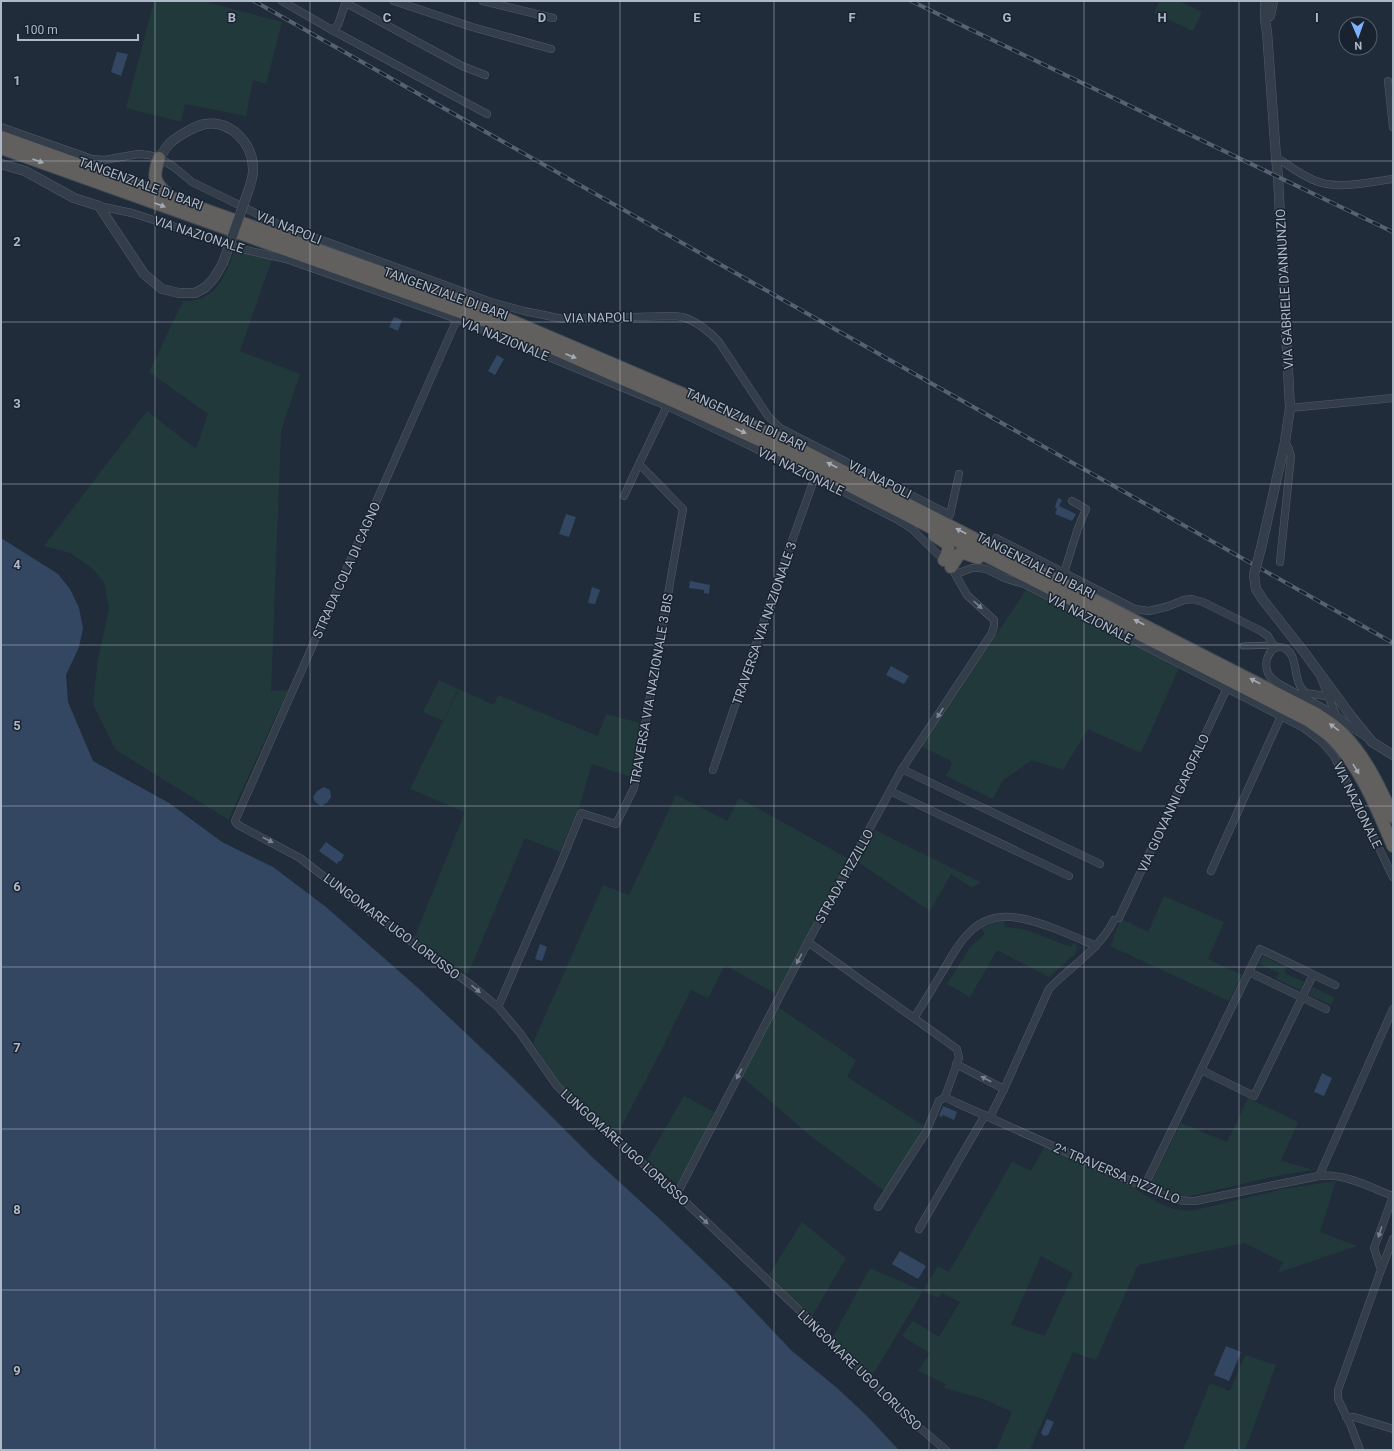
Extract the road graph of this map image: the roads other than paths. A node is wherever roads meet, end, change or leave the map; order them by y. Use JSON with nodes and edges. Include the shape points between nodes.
{"nodes":[{"id":1,"x":282,"y":1,"type":"edge"},
{"id":2,"x":394,"y":1,"type":"edge"},
{"id":3,"x":483,"y":1,"type":"edge"},
{"id":4,"x":1265,"y":1,"type":"edge"},
{"id":5,"x":1273,"y":1,"type":"edge"},
{"id":6,"x":346,"y":2,"type":"edge"},
{"id":7,"x":553,"y":18,"type":"dead end"},
{"id":8,"x":332,"y":30,"type":"junction"},
{"id":9,"x":1267,"y":32,"type":"junction"},
{"id":10,"x":551,"y":49,"type":"dead end"},
{"id":11,"x":485,"y":75,"type":"dead end"},
{"id":12,"x":1388,"y":81,"type":"dead end"},
{"id":13,"x":487,"y":114,"type":"dead end"},
{"id":14,"x":1,"y":127,"type":"edge"},
{"id":15,"x":1393,"y":127,"type":"edge"},
{"id":16,"x":1,"y":137,"type":"edge"},
{"id":17,"x":1,"y":148,"type":"edge"},
{"id":18,"x":1276,"y":157,"type":"junction"},
{"id":19,"x":159,"y":158,"type":"junction"},
{"id":20,"x":1,"y":164,"type":"edge"},
{"id":21,"x":155,"y":171,"type":"junction"},
{"id":22,"x":1393,"y":179,"type":"edge"},
{"id":23,"x":127,"y":181,"type":"junction"},
{"id":24,"x":168,"y":195,"type":"junction"},
{"id":25,"x":99,"y":206,"type":"junction"},
{"id":26,"x":457,"y":320,"type":"junction"},
{"id":27,"x":1393,"y":398,"type":"edge"},
{"id":28,"x":667,"y":406,"type":"junction"},
{"id":29,"x":1290,"y":408,"type":"junction"},
{"id":30,"x":1285,"y":442,"type":"junction"},
{"id":31,"x":639,"y":464,"type":"junction"},
{"id":32,"x":959,"y":474,"type":"dead end"},
{"id":33,"x":815,"y":477,"type":"junction"},
{"id":34,"x":624,"y":496,"type":"dead end"},
{"id":35,"x":1072,"y":501,"type":"dead end"},
{"id":36,"x":922,"y":522,"type":"junction"},
{"id":37,"x":996,"y":538,"type":"dead end"},
{"id":38,"x":1280,"y":562,"type":"dead end"},
{"id":39,"x":950,"y":567,"type":"junction"},
{"id":40,"x":1064,"y":573,"type":"junction"},
{"id":41,"x":1032,"y":579,"type":"junction"},
{"id":42,"x":1243,"y":646,"type":"dead end"},
{"id":43,"x":1275,"y":647,"type":"junction"},
{"id":44,"x":1318,"y":669,"type":"junction"},
{"id":45,"x":1322,"y":684,"type":"junction"},
{"id":46,"x":1227,"y":688,"type":"junction"},
{"id":47,"x":1315,"y":694,"type":"junction"},
{"id":48,"x":1328,"y":696,"type":"junction"},
{"id":49,"x":1339,"y":698,"type":"junction"},
{"id":50,"x":1346,"y":709,"type":"junction"},
{"id":51,"x":1336,"y":715,"type":"junction"},
{"id":52,"x":1281,"y":716,"type":"junction"},
{"id":53,"x":1372,"y":742,"type":"junction"},
{"id":54,"x":1393,"y":755,"type":"edge"},
{"id":55,"x":902,"y":769,"type":"junction"},
{"id":56,"x":713,"y":770,"type":"dead end"},
{"id":57,"x":890,"y":791,"type":"junction"},
{"id":58,"x":1393,"y":817,"type":"edge"},
{"id":59,"x":235,"y":821,"type":"joint"},
{"id":60,"x":1393,"y":846,"type":"edge"},
{"id":61,"x":1100,"y":864,"type":"dead end"},
{"id":62,"x":1211,"y":871,"type":"dead end"},
{"id":63,"x":1069,"y":876,"type":"dead end"},
{"id":64,"x":1393,"y":877,"type":"edge"},
{"id":65,"x":808,"y":942,"type":"junction"},
{"id":66,"x":1096,"y":946,"type":"junction"},
{"id":67,"x":1249,"y":972,"type":"junction"},
{"id":68,"x":1313,"y":975,"type":"junction"},
{"id":69,"x":1335,"y":985,"type":"dead end"},
{"id":70,"x":1302,"y":998,"type":"junction"},
{"id":71,"x":498,"y":1007,"type":"junction"},
{"id":72,"x":1326,"y":1009,"type":"dead end"},
{"id":73,"x":1393,"y":1009,"type":"edge"},
{"id":74,"x":914,"y":1018,"type":"junction"},
{"id":75,"x":956,"y":1064,"type":"junction"},
{"id":76,"x":1201,"y":1070,"type":"junction"},
{"id":77,"x":1004,"y":1089,"type":"junction"},
{"id":78,"x":945,"y":1097,"type":"junction"},
{"id":79,"x":987,"y":1116,"type":"junction"},
{"id":80,"x":1319,"y":1176,"type":"junction"},
{"id":81,"x":1144,"y":1187,"type":"junction"},
{"id":82,"x":677,"y":1194,"type":"junction"},
{"id":83,"x":1393,"y":1196,"type":"edge"},
{"id":84,"x":878,"y":1208,"type":"dead end"},
{"id":85,"x":919,"y":1229,"type":"dead end"},
{"id":86,"x":1393,"y":1240,"type":"edge"},
{"id":87,"x":1381,"y":1270,"type":"junction"},
{"id":88,"x":1346,"y":1417,"type":"junction"},
{"id":89,"x":1393,"y":1430,"type":"edge"},
{"id":90,"x":946,"y":1450,"type":"edge"},
{"id":91,"x":1360,"y":1450,"type":"edge"}],
"edges":[{"from":1,"to":8,"type":"street"},
{"from":2,"to":10,"type":"street","via":[[472,27]]},
{"from":3,"to":7,"type":"street"},
{"from":4,"to":9,"type":"street"},
{"from":5,"to":9,"type":"street"},
{"from":6,"to":8,"type":"street","via":[[338,25]]},
{"from":6,"to":11,"type":"street","via":[[462,66]]},
{"from":8,"to":13,"type":"street"},
{"from":9,"to":18,"type":"street","name":"VIA GABRIELE D'ANNUNZIO"},
{"from":12,"to":15,"type":"street"},
{"from":14,"to":19,"type":"street","name":"VIA NAPOLI","via":[[92,159],[104,160],[138,154]]},
{"from":16,"to":23,"type":"highway","name":"TANGENZIALE DI BARI"},
{"from":17,"to":36,"type":"highway","name":"TANGENZIALE DI BARI","one_way":true,"via":[[483,320],[543,344],[766,443]]},
{"from":18,"to":22,"type":"street","via":[[1315,181],[1328,185]]},
{"from":18,"to":29,"type":"street","name":"VIA GABRIELE D'ANNUNZIO"},
{"from":19,"to":21,"type":"highway"},
{"from":19,"to":25,"type":"street","name":"VIA NAZIONALE","bridge":true,"via":[[170,144],[186,132],[205,124],[225,125],[238,133],[252,158],[250,186],[223,263],[206,287],[195,293],[162,289],[144,274]]},
{"from":19,"to":32,"type":"street","name":"VIA NAPOLI","via":[[192,182],[278,224],[491,302],[563,319],[681,316],[720,342],[768,416],[780,428],[950,515]]},
{"from":20,"to":25,"type":"street","name":"VIA NAZIONALE","via":[[24,171],[74,198]]},
{"from":21,"to":23,"type":"highway","via":[[142,181]]},
{"from":21,"to":24,"type":"highway","via":[[155,179]]},
{"from":23,"to":24,"type":"highway","name":"TANGENZIALE DI BARI"},
{"from":58,"to":24,"type":"highway","name":"TANGENZIALE DI BARI","one_way":true,"via":[[1361,756],[1342,732],[1315,713],[778,438],[484,309]]},
{"from":25,"to":26,"type":"street","name":"VIA NAZIONALE","via":[[132,212],[246,250],[286,259]]},
{"from":26,"to":28,"type":"street","name":"VIA NAZIONALE"},
{"from":26,"to":59,"type":"street","name":"STRADA COLA DI CAGNO"},
{"from":27,"to":29,"type":"street"},
{"from":28,"to":31,"type":"street"},
{"from":28,"to":33,"type":"street","name":"VIA NAZIONALE"},
{"from":29,"to":30,"type":"street","name":"VIA GABRIELE D'ANNUNZIO"},
{"from":30,"to":38,"type":"street","via":[[1291,456]]},
{"from":30,"to":44,"type":"street","name":"VIA GABRIELE D'ANNUNZIO","bridge":true,"via":[[1254,576],[1256,589],[1263,600]]},
{"from":31,"to":34,"type":"street"},
{"from":31,"to":71,"type":"street","name":"TRAVERSA VIA NAZIONALE 3 BIS","via":[[683,509],[634,788],[616,824],[581,813]]},
{"from":33,"to":39,"type":"street","name":"VIA NAZIONALE","via":[[912,529]]},
{"from":33,"to":56,"type":"street","name":"TRAVERSA VIA NAZIONALE 3"},
{"from":35,"to":40,"type":"street","via":[[1086,509]]},
{"from":36,"to":39,"type":"highway","via":[[931,534],[946,542]]},
{"from":36,"to":41,"type":"highway","name":"TANGENZIALE DI BARI"},
{"from":37,"to":40,"type":"street"},
{"from":39,"to":41,"type":"highway","via":[[959,554],[964,553],[1004,571]]},
{"from":39,"to":46,"type":"street","name":"VIA NAZIONALE","via":[[986,569],[1024,584]]},
{"from":39,"to":55,"type":"street","name":"STRADA PIZZILLO","one_way":true,"via":[[967,595],[994,620],[994,626],[992,633]]},
{"from":40,"to":43,"type":"street","via":[[1136,609],[1149,611],[1192,599],[1203,602],[1261,631]]},
{"from":41,"to":60,"type":"highway","name":"TANGENZIALE DI BARI","one_way":true,"via":[[1309,721],[1333,739],[1351,762],[1370,793]]},
{"from":42,"to":43,"type":"street"},
{"from":43,"to":47,"type":"street","via":[[1286,649],[1290,653],[1301,690]]},
{"from":43,"to":51,"type":"street","via":[[1267,657],[1270,678]]},
{"from":44,"to":45,"type":"street"},
{"from":44,"to":49,"type":"street"},
{"from":45,"to":47,"type":"street"},
{"from":45,"to":48,"type":"street"},
{"from":46,"to":52,"type":"street","name":"VIA NAZIONALE"},
{"from":46,"to":66,"type":"street","name":"VIA GIOVANNI GAROFALO","via":[[1116,919]]},
{"from":47,"to":48,"type":"street"},
{"from":48,"to":49,"type":"street"},
{"from":48,"to":51,"type":"street"},
{"from":49,"to":50,"type":"street"},
{"from":50,"to":51,"type":"street","via":[[1343,714]]},
{"from":50,"to":53,"type":"street"},
{"from":51,"to":53,"type":"street"},
{"from":52,"to":62,"type":"street"},
{"from":52,"to":64,"type":"street","name":"VIA NAZIONALE","via":[[1304,728],[1321,741],[1334,756]]},
{"from":53,"to":54,"type":"street"},
{"from":55,"to":57,"type":"street","name":"STRADA PIZZILLO"},
{"from":55,"to":61,"type":"street"},
{"from":57,"to":63,"type":"street"},
{"from":57,"to":65,"type":"street","name":"STRADA PIZZILLO"},
{"from":59,"to":71,"type":"street","name":"LUNGOMARE UGO LORUSSO","one_way":true,"via":[[300,858]]},
{"from":65,"to":74,"type":"street"},
{"from":65,"to":82,"type":"street","name":"STRADA PIZZILLO","one_way":true},
{"from":66,"to":74,"type":"street","via":[[1017,917],[1005,916],[982,923],[972,929],[957,946]]},
{"from":66,"to":77,"type":"street","name":"VIA GIOVANNI GAROFALO","via":[[1049,989]]},
{"from":67,"to":68,"type":"street","via":[[1260,949]]},
{"from":67,"to":70,"type":"street"},
{"from":67,"to":76,"type":"street"},
{"from":68,"to":69,"type":"street"},
{"from":68,"to":70,"type":"street"},
{"from":70,"to":72,"type":"street"},
{"from":70,"to":76,"type":"street","via":[[1254,1096]]},
{"from":71,"to":82,"type":"street","name":"LUNGOMARE UGO LORUSSO","via":[[520,1033],[557,1086]]},
{"from":73,"to":80,"type":"street"},
{"from":74,"to":75,"type":"street","via":[[957,1049]]},
{"from":77,"to":75,"type":"street","one_way":true},
{"from":75,"to":78,"type":"street"},
{"from":76,"to":81,"type":"street"},
{"from":77,"to":79,"type":"street"},
{"from":78,"to":79,"type":"street","name":"2^ TRAVERSA PIZZILLO"},
{"from":78,"to":84,"type":"street","via":[[939,1101],[926,1132]]},
{"from":79,"to":81,"type":"street","name":"2^ TRAVERSA PIZZILLO"},
{"from":79,"to":85,"type":"street"},
{"from":80,"to":81,"type":"street","name":"2^ TRAVERSA PIZZILLO","via":[[1182,1202]]},
{"from":80,"to":83,"type":"street","name":"2^ TRAVERSA PIZZILLO","via":[[1338,1175]]},
{"from":82,"to":90,"type":"street","name":"LUNGOMARE UGO LORUSSO","one_way":true,"via":[[900,1411]]},
{"from":83,"to":87,"type":"street","one_way":true,"via":[[1374,1248]]},
{"from":86,"to":87,"type":"street"},
{"from":87,"to":88,"type":"street","via":[[1338,1390],[1338,1399]]},
{"from":88,"to":89,"type":"street","via":[[1354,1417]]},
{"from":88,"to":91,"type":"street"}]}
